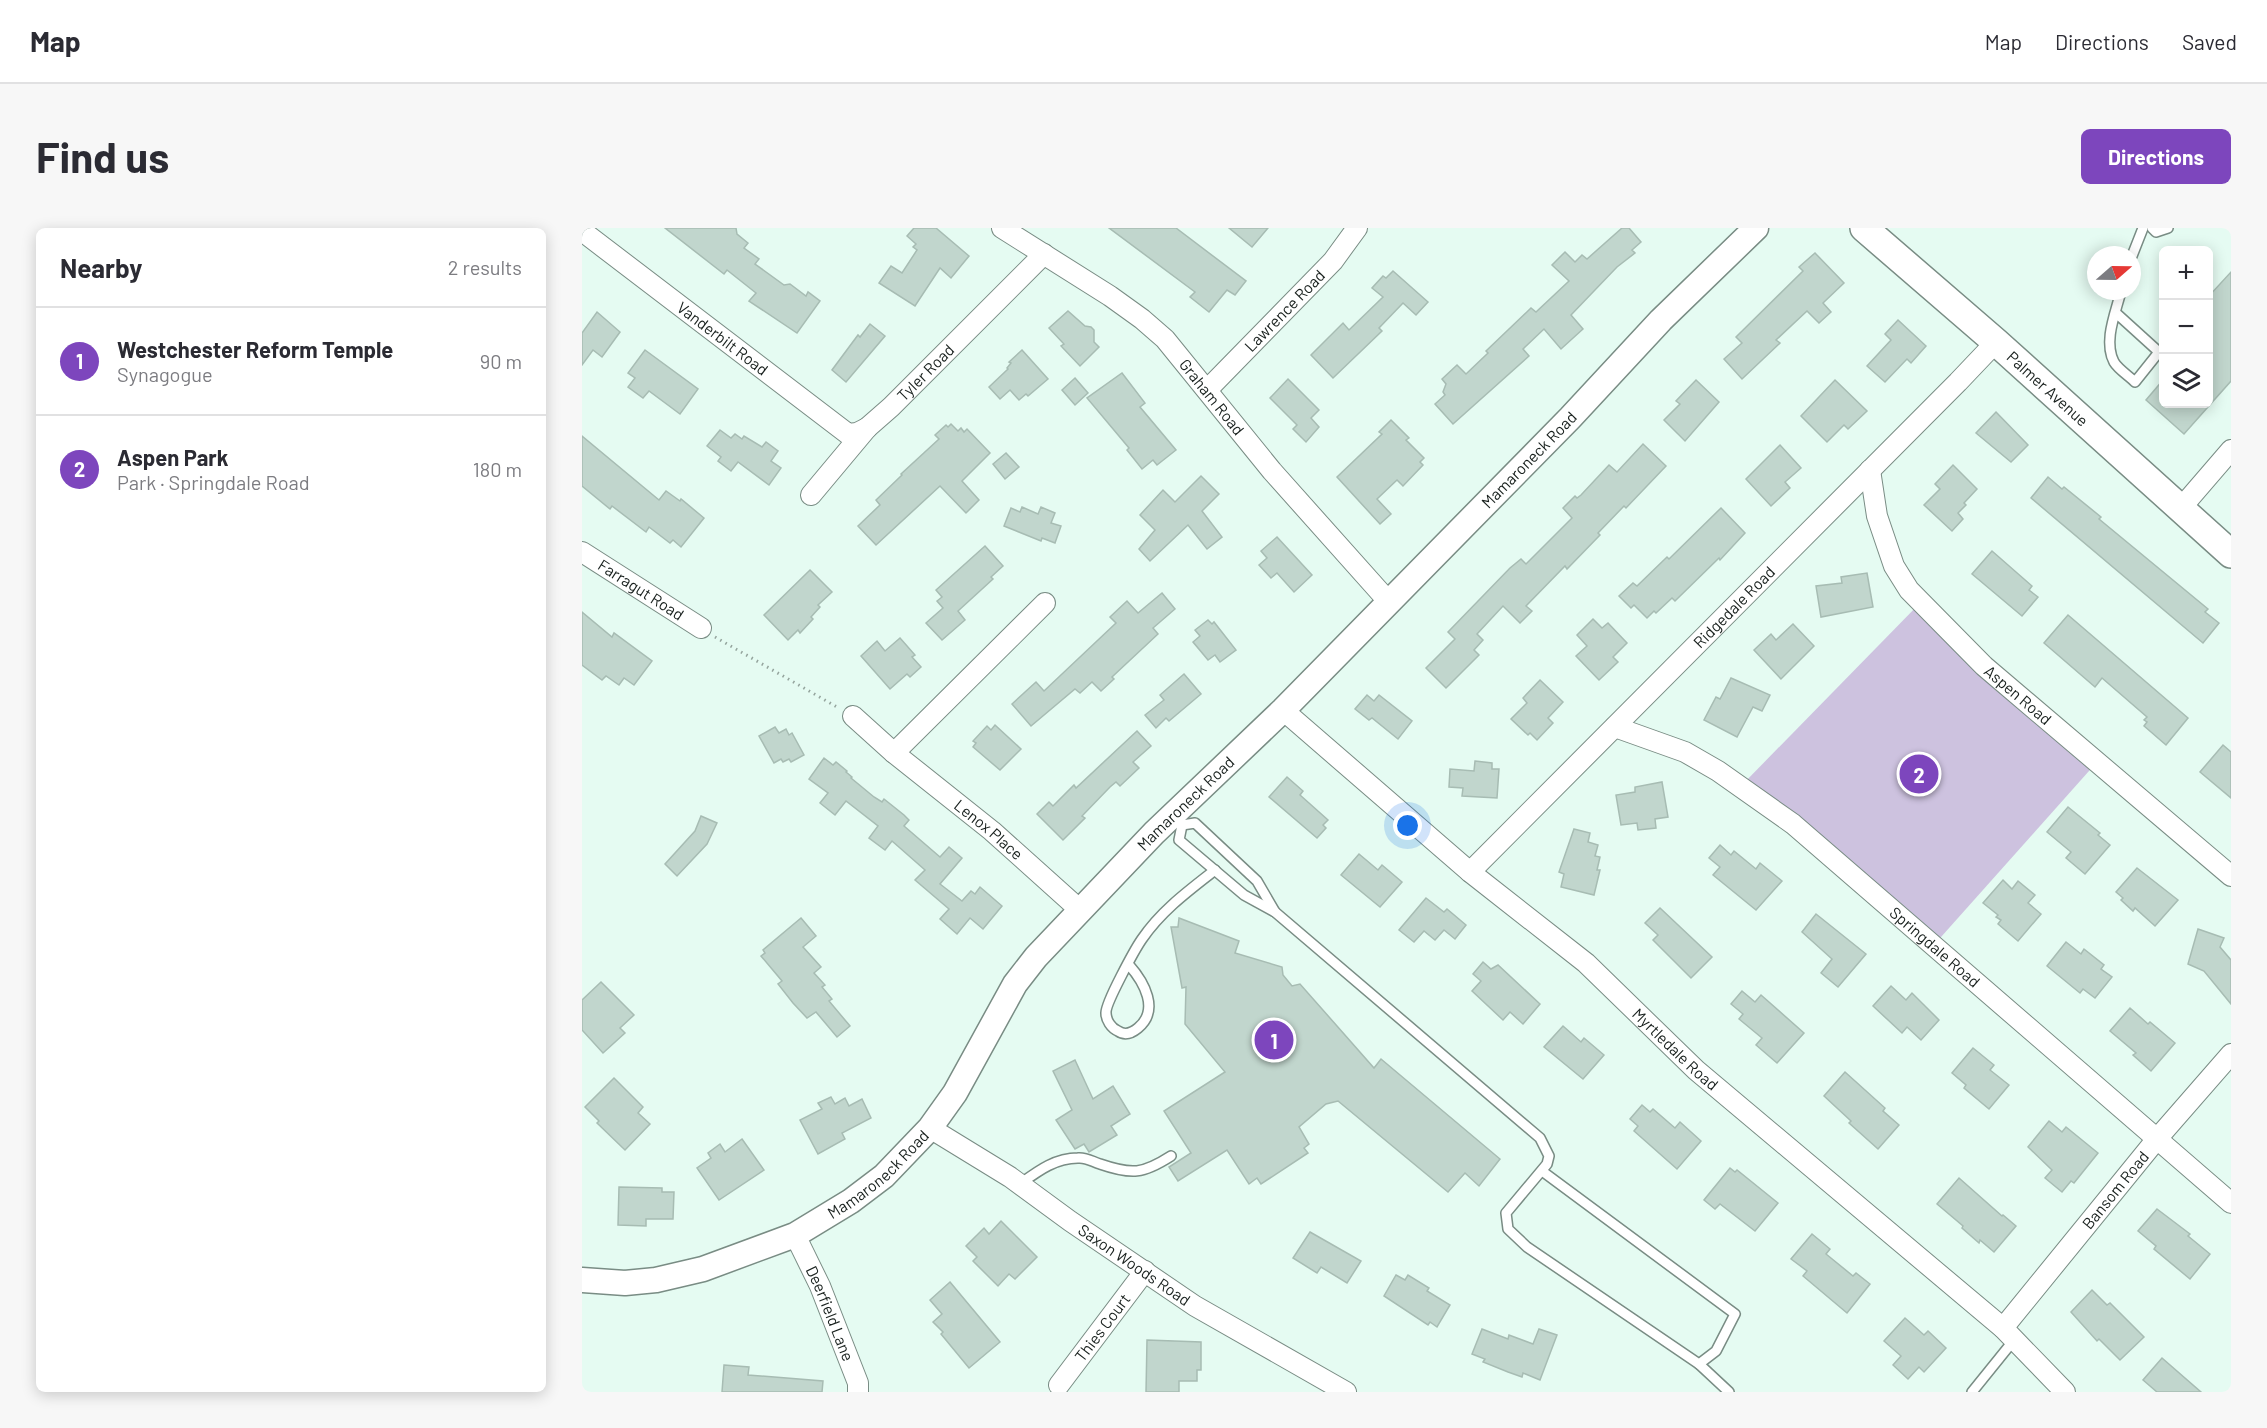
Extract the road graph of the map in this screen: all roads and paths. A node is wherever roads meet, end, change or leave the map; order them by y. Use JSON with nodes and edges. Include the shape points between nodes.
{"nodes":[{"id":1,"x":1002,"y":228,"type":"edge"},
{"id":2,"x":1357,"y":228,"type":"edge"},
{"id":3,"x":1756,"y":228,"type":"edge"},
{"id":4,"x":1864,"y":228,"type":"edge"},
{"id":5,"x":2143,"y":228,"type":"edge"},
{"id":6,"x":2152,"y":228,"type":"edge"},
{"id":7,"x":2168,"y":228,"type":"edge"},
{"id":8,"x":582,"y":231,"type":"edge"},
{"id":9,"x":2136,"y":246,"type":"edge"},
{"id":10,"x":1044,"y":254,"type":"junction"},
{"id":11,"x":2119,"y":300,"type":"edge"},
{"id":12,"x":2116,"y":313,"type":"junction"},
{"id":13,"x":1995,"y":342,"type":"junction"},
{"id":14,"x":1207,"y":390,"type":"junction"},
{"id":15,"x":867,"y":428,"type":"junction"},
{"id":16,"x":2231,"y":450,"type":"edge"},
{"id":17,"x":1870,"y":470,"type":"junction"},
{"id":18,"x":811,"y":495,"type":"dead end"},
{"id":19,"x":2181,"y":508,"type":"junction"},
{"id":20,"x":582,"y":552,"type":"edge"},
{"id":21,"x":2231,"y":554,"type":"edge"},
{"id":22,"x":1388,"y":601,"type":"junction"},
{"id":23,"x":1046,"y":603,"type":"dead end"},
{"id":24,"x":701,"y":628,"type":"joint"},
{"id":25,"x":1282,"y":710,"type":"junction"},
{"id":26,"x":853,"y":716,"type":"joint"},
{"id":27,"x":1615,"y":727,"type":"junction"},
{"id":28,"x":894,"y":753,"type":"junction"},
{"id":29,"x":1176,"y":821,"type":"junction"},
{"id":30,"x":1215,"y":870,"type":"junction"},
{"id":31,"x":1470,"y":872,"type":"junction"},
{"id":32,"x":2231,"y":876,"type":"edge"},
{"id":33,"x":1080,"y":910,"type":"junction"},
{"id":34,"x":1275,"y":912,"type":"junction"},
{"id":35,"x":1129,"y":965,"type":"junction"},
{"id":36,"x":2231,"y":1054,"type":"edge"},
{"id":37,"x":930,"y":1128,"type":"junction"},
{"id":38,"x":2156,"y":1140,"type":"junction"},
{"id":39,"x":1171,"y":1156,"type":"dead end"},
{"id":40,"x":1542,"y":1171,"type":"junction"},
{"id":41,"x":1020,"y":1184,"type":"junction"},
{"id":42,"x":2231,"y":1203,"type":"edge"},
{"id":43,"x":795,"y":1235,"type":"junction"},
{"id":44,"x":1145,"y":1271,"type":"junction"},
{"id":45,"x":582,"y":1280,"type":"edge"},
{"id":46,"x":2008,"y":1334,"type":"junction"},
{"id":47,"x":1699,"y":1364,"type":"junction"},
{"id":48,"x":1059,"y":1385,"type":"dead end"},
{"id":49,"x":858,"y":1392,"type":"edge"},
{"id":50,"x":1346,"y":1392,"type":"edge"},
{"id":51,"x":1729,"y":1392,"type":"edge"},
{"id":52,"x":1972,"y":1392,"type":"edge"},
{"id":53,"x":2065,"y":1392,"type":"edge"}],
"edges":[{"from":1,"to":10,"type":"street","name":"Graham Road"},
{"from":2,"to":14,"type":"street","name":"Lawrence Road","via":[[1333,261]]},
{"from":3,"to":22,"type":"street","name":"Mamaroneck Road","via":[[1661,320],[1570,418]]},
{"from":4,"to":13,"type":"main road","name":"Palmer Avenue"},
{"from":5,"to":9,"type":"lane"},
{"from":6,"to":7,"type":"lane","via":[[2156,232]]},
{"from":8,"to":15,"type":"street","name":"Vanderbilt Road","via":[[848,434]]},
{"from":10,"to":14,"type":"street","name":"Graham Road","via":[[1142,319],[1165,339]]},
{"from":10,"to":15,"type":"street","name":"Tyler Road"},
{"from":11,"to":12,"type":"lane"},
{"from":12,"to":12,"type":"lane","via":[[2109,345],[2115,363],[2135,381],[2159,352]]},
{"from":13,"to":17,"type":"street","name":"Ridgedale Road"},
{"from":13,"to":19,"type":"main road","name":"Palmer Avenue"},
{"from":14,"to":22,"type":"street","name":"Graham Road","via":[[1272,471]]},
{"from":15,"to":18,"type":"street","name":"Tyler Road"},
{"from":16,"to":19,"type":"street"},
{"from":17,"to":27,"type":"street","name":"Ridgedale Road"},
{"from":17,"to":32,"type":"street","name":"Aspen Road","via":[[1877,516],[1894,566],[1909,590],[1984,666]]},
{"from":19,"to":21,"type":"main road","name":"Palmer Avenue"},
{"from":20,"to":24,"type":"street","name":"Farragut Road"},
{"from":22,"to":25,"type":"street","name":"Mamaroneck Road"},
{"from":23,"to":28,"type":"street"},
{"from":24,"to":26,"type":"path"},
{"from":25,"to":29,"type":"street","name":"Mamaroneck Road"},
{"from":25,"to":31,"type":"street","name":"Myrtledale Road"},
{"from":26,"to":28,"type":"street","name":"Lenox Place"},
{"from":27,"to":31,"type":"street","name":"Ridgedale Road"},
{"from":27,"to":38,"type":"street","name":"Springdale Road","via":[[1685,752],[1792,824]]},
{"from":28,"to":33,"type":"street","name":"Lenox Place","via":[[992,831]]},
{"from":29,"to":30,"type":"lane","via":[[1179,840]]},
{"from":29,"to":33,"type":"street","name":"Mamaroneck Road"},
{"from":29,"to":34,"type":"lane","via":[[1195,823],[1257,881]]},
{"from":30,"to":34,"type":"lane","via":[[1244,895]]},
{"from":30,"to":35,"type":"lane","via":[[1162,912],[1141,940]]},
{"from":31,"to":46,"type":"street","name":"Myrtledale Road","via":[[1586,963],[1696,1070]]},
{"from":33,"to":37,"type":"street","name":"Mamaroneck Road","via":[[1015,984],[955,1093]]},
{"from":34,"to":40,"type":"lane","via":[[1540,1138],[1549,1156]]},
{"from":35,"to":35,"type":"lane","via":[[1106,1012],[1109,1023],[1125,1034],[1134,1032],[1149,1014],[1146,989]]},
{"from":36,"to":38,"type":"street","name":"Bansom Road"},
{"from":37,"to":41,"type":"street","name":"Saxon Woods Road"},
{"from":37,"to":43,"type":"street","name":"Mamaroneck Road","via":[[884,1176]]},
{"from":38,"to":42,"type":"street","name":"Springdale Road"},
{"from":38,"to":46,"type":"street","name":"Bansom Road"},
{"from":39,"to":41,"type":"lane","via":[[1151,1168],[1136,1171],[1119,1170],[1081,1157],[1061,1160],[1042,1167]]},
{"from":40,"to":47,"type":"lane","via":[[1735,1314],[1716,1351]]},
{"from":40,"to":47,"type":"lane","via":[[1506,1213],[1508,1229],[1527,1247]]},
{"from":41,"to":44,"type":"street","name":"Saxon Woods Road"},
{"from":43,"to":45,"type":"street","name":"Mamaroneck Road","via":[[703,1269],[657,1280]]},
{"from":43,"to":49,"type":"street","name":"Deerfield Lane","via":[[820,1286],[858,1383]]},
{"from":44,"to":48,"type":"street","name":"Thies Court"},
{"from":44,"to":50,"type":"street","name":"Saxon Woods Road","via":[[1195,1306]]},
{"from":46,"to":52,"type":"lane"},
{"from":46,"to":53,"type":"street","name":"Myrtledale Road"},
{"from":47,"to":51,"type":"lane"}]}
